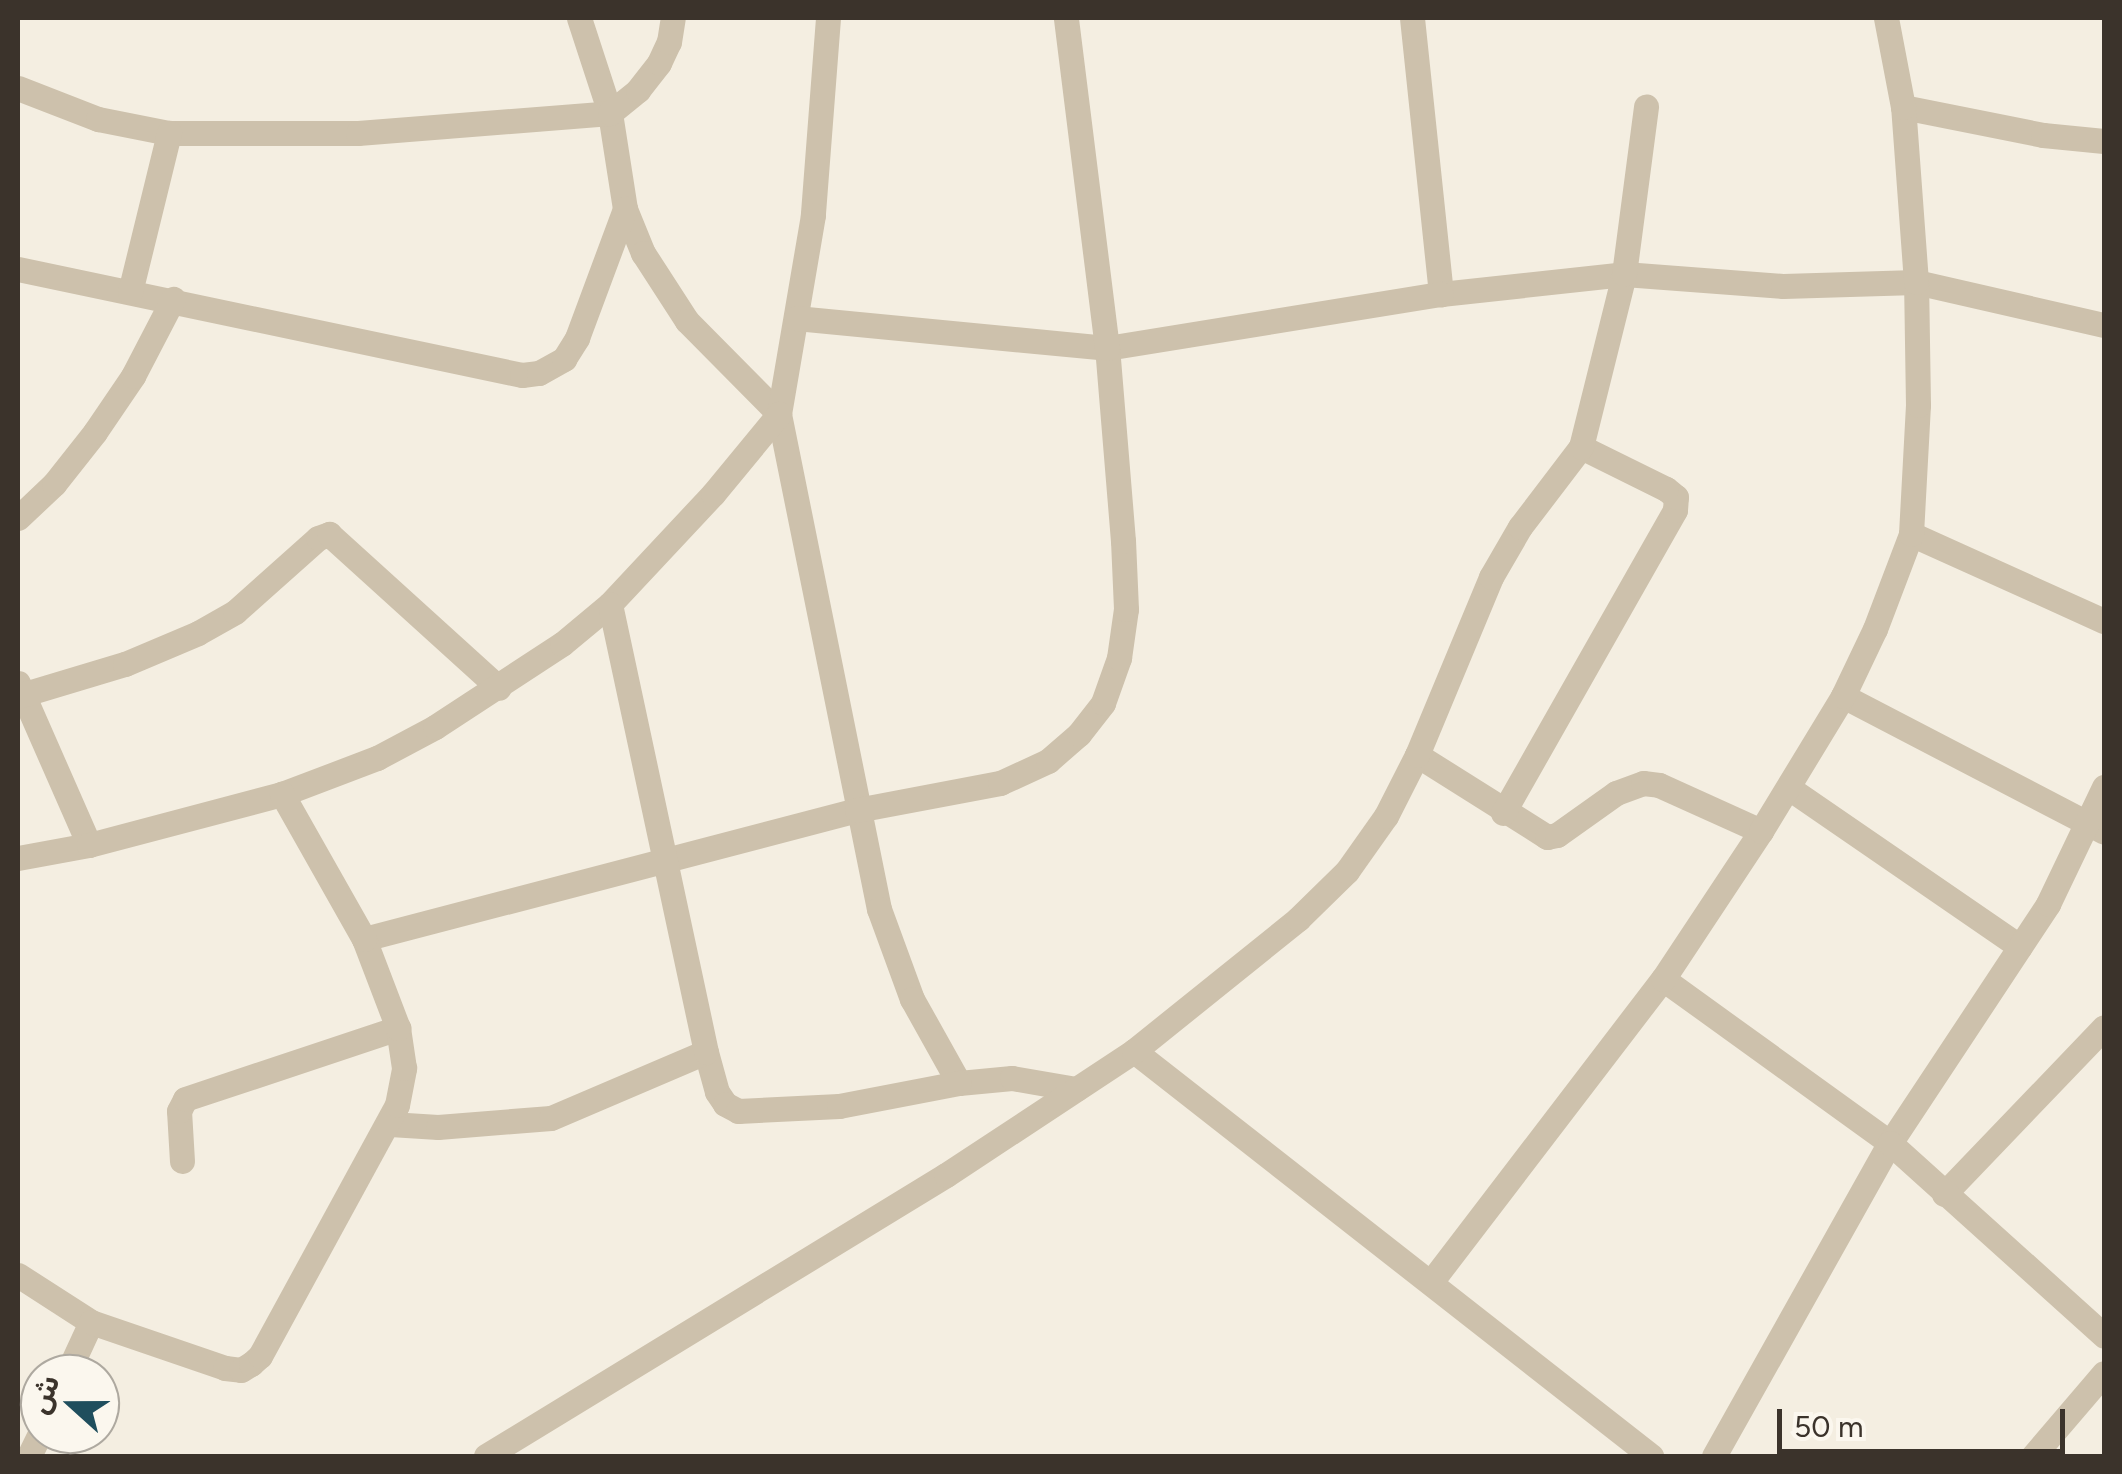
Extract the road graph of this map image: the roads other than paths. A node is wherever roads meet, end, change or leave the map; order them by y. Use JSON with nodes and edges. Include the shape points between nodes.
{"nodes":[{"id":1,"x":580,"y":18,"type":"edge"},
{"id":2,"x":672,"y":18,"type":"edge"},
{"id":3,"x":828,"y":18,"type":"edge"},
{"id":4,"x":1066,"y":18,"type":"edge"},
{"id":5,"x":1412,"y":18,"type":"edge"},
{"id":6,"x":1886,"y":18,"type":"edge"},
{"id":7,"x":18,"y":88,"type":"edge"},
{"id":8,"x":1646,"y":106,"type":"dead end"},
{"id":9,"x":1903,"y":108,"type":"junction"},
{"id":10,"x":610,"y":113,"type":"junction"},
{"id":11,"x":169,"y":133,"type":"junction"},
{"id":12,"x":2104,"y":140,"type":"edge"},
{"id":13,"x":625,"y":209,"type":"junction"},
{"id":14,"x":18,"y":271,"type":"edge"},
{"id":15,"x":1624,"y":274,"type":"junction"},
{"id":16,"x":1916,"y":282,"type":"junction"},
{"id":17,"x":130,"y":292,"type":"junction"},
{"id":18,"x":1441,"y":294,"type":"junction"},
{"id":19,"x":173,"y":300,"type":"junction"},
{"id":20,"x":796,"y":318,"type":"junction"},
{"id":21,"x":2104,"y":325,"type":"edge"},
{"id":22,"x":1107,"y":348,"type":"junction"},
{"id":23,"x":779,"y":414,"type":"junction"},
{"id":24,"x":1580,"y":446,"type":"junction"},
{"id":25,"x":18,"y":518,"type":"edge"},
{"id":26,"x":1911,"y":534,"type":"junction"},
{"id":27,"x":610,"y":604,"type":"junction"},
{"id":28,"x":2104,"y":621,"type":"edge"},
{"id":29,"x":499,"y":688,"type":"junction"},
{"id":30,"x":20,"y":691,"type":"edge"},
{"id":31,"x":1843,"y":696,"type":"junction"},
{"id":32,"x":1417,"y":755,"type":"junction"},
{"id":33,"x":2104,"y":787,"type":"edge"},
{"id":34,"x":1789,"y":788,"type":"junction"},
{"id":35,"x":282,"y":794,"type":"junction"},
{"id":36,"x":857,"y":810,"type":"junction"},
{"id":37,"x":1503,"y":813,"type":"junction"},
{"id":38,"x":2096,"y":827,"type":"edge"},
{"id":39,"x":1762,"y":832,"type":"junction"},
{"id":40,"x":90,"y":846,"type":"junction"},
{"id":41,"x":18,"y":858,"type":"edge"},
{"id":42,"x":666,"y":861,"type":"junction"},
{"id":43,"x":364,"y":939,"type":"junction"},
{"id":44,"x":2020,"y":947,"type":"junction"},
{"id":45,"x":1663,"y":979,"type":"junction"},
{"id":46,"x":2104,"y":1026,"type":"edge"},
{"id":47,"x":398,"y":1028,"type":"junction"},
{"id":48,"x":1134,"y":1051,"type":"junction"},
{"id":49,"x":706,"y":1052,"type":"junction"},
{"id":50,"x":959,"y":1083,"type":"junction"},
{"id":51,"x":1076,"y":1089,"type":"junction"},
{"id":52,"x":390,"y":1124,"type":"junction"},
{"id":53,"x":1890,"y":1143,"type":"junction"},
{"id":54,"x":182,"y":1161,"type":"dead end"},
{"id":55,"x":1944,"y":1194,"type":"junction"},
{"id":56,"x":18,"y":1275,"type":"edge"},
{"id":57,"x":1431,"y":1282,"type":"junction"},
{"id":58,"x":91,"y":1322,"type":"junction"},
{"id":59,"x":2104,"y":1336,"type":"edge"},
{"id":60,"x":76,"y":1354,"type":"edge"},
{"id":61,"x":2104,"y":1372,"type":"edge"},
{"id":62,"x":486,"y":1456,"type":"edge"},
{"id":63,"x":1651,"y":1456,"type":"edge"},
{"id":64,"x":1714,"y":1456,"type":"edge"},
{"id":65,"x":2033,"y":1456,"type":"edge"}],
"edges":[{"from":1,"to":10,"type":"street"},
{"from":2,"to":10,"type":"street","via":[[659,63]]},
{"from":3,"to":20,"type":"street","via":[[814,215]]},
{"from":4,"to":22,"type":"street"},
{"from":5,"to":18,"type":"street"},
{"from":6,"to":9,"type":"street"},
{"from":7,"to":11,"type":"street","via":[[98,119]]},
{"from":8,"to":15,"type":"street"},
{"from":9,"to":12,"type":"street"},
{"from":9,"to":16,"type":"street"},
{"from":10,"to":11,"type":"street","via":[[358,134]]},
{"from":10,"to":13,"type":"street"},
{"from":11,"to":17,"type":"street"},
{"from":13,"to":19,"type":"street","via":[[577,338],[564,359],[539,373],[522,375]]},
{"from":13,"to":23,"type":"street","via":[[642,253],[687,322]]},
{"from":14,"to":17,"type":"street"},
{"from":15,"to":16,"type":"street","via":[[1783,286]]},
{"from":15,"to":18,"type":"street"},
{"from":15,"to":24,"type":"street"},
{"from":16,"to":21,"type":"street"},
{"from":16,"to":26,"type":"street"},
{"from":17,"to":19,"type":"street"},
{"from":18,"to":22,"type":"street"},
{"from":19,"to":25,"type":"street","via":[[96,432]]},
{"from":20,"to":22,"type":"street"},
{"from":20,"to":23,"type":"street"},
{"from":22,"to":36,"type":"street","via":[[1126,609],[1103,703],[1048,761],[1000,783]]},
{"from":23,"to":27,"type":"street"},
{"from":23,"to":36,"type":"street"},
{"from":24,"to":32,"type":"street","via":[[1491,577]]},
{"from":24,"to":37,"type":"street","via":[[1666,489],[1676,496],[1676,510]]},
{"from":26,"to":28,"type":"street"},
{"from":26,"to":31,"type":"street"},
{"from":27,"to":29,"type":"street"},
{"from":27,"to":42,"type":"street"},
{"from":29,"to":30,"type":"street","via":[[344,543],[324,534],[268,587],[198,633],[125,664]]},
{"from":29,"to":35,"type":"street","via":[[377,758]]},
{"from":30,"to":40,"type":"street"},
{"from":31,"to":34,"type":"street"},
{"from":31,"to":38,"type":"street"},
{"from":32,"to":37,"type":"street"},
{"from":32,"to":48,"type":"street","via":[[1347,871],[1298,919]]},
{"from":33,"to":38,"type":"street"},
{"from":34,"to":39,"type":"street"},
{"from":34,"to":44,"type":"street"},
{"from":35,"to":40,"type":"street"},
{"from":35,"to":43,"type":"street"},
{"from":36,"to":42,"type":"street"},
{"from":36,"to":50,"type":"street","via":[[898,966]]},
{"from":37,"to":39,"type":"street","via":[[1532,831],[1557,835],[1616,792],[1643,782]]},
{"from":38,"to":44,"type":"street"},
{"from":39,"to":45,"type":"street"},
{"from":40,"to":41,"type":"street"},
{"from":42,"to":43,"type":"street"},
{"from":42,"to":49,"type":"street"},
{"from":43,"to":47,"type":"street"},
{"from":44,"to":53,"type":"street"},
{"from":45,"to":53,"type":"street"},
{"from":45,"to":57,"type":"street"},
{"from":46,"to":55,"type":"street"},
{"from":47,"to":52,"type":"street","via":[[404,1068]]},
{"from":47,"to":54,"type":"street","via":[[185,1099],[179,1112]]},
{"from":48,"to":51,"type":"street"},
{"from":48,"to":57,"type":"street"},
{"from":49,"to":50,"type":"street","via":[[718,1092],[738,1112],[839,1106]]},
{"from":49,"to":52,"type":"street","via":[[551,1118]]},
{"from":50,"to":51,"type":"street","via":[[1012,1078]]},
{"from":51,"to":62,"type":"street"},
{"from":52,"to":58,"type":"street","via":[[251,1364],[225,1368]]},
{"from":53,"to":55,"type":"street"},
{"from":53,"to":64,"type":"street"},
{"from":55,"to":59,"type":"street"},
{"from":56,"to":58,"type":"street"},
{"from":57,"to":63,"type":"street"},
{"from":58,"to":60,"type":"street"},
{"from":61,"to":65,"type":"street"}]}
